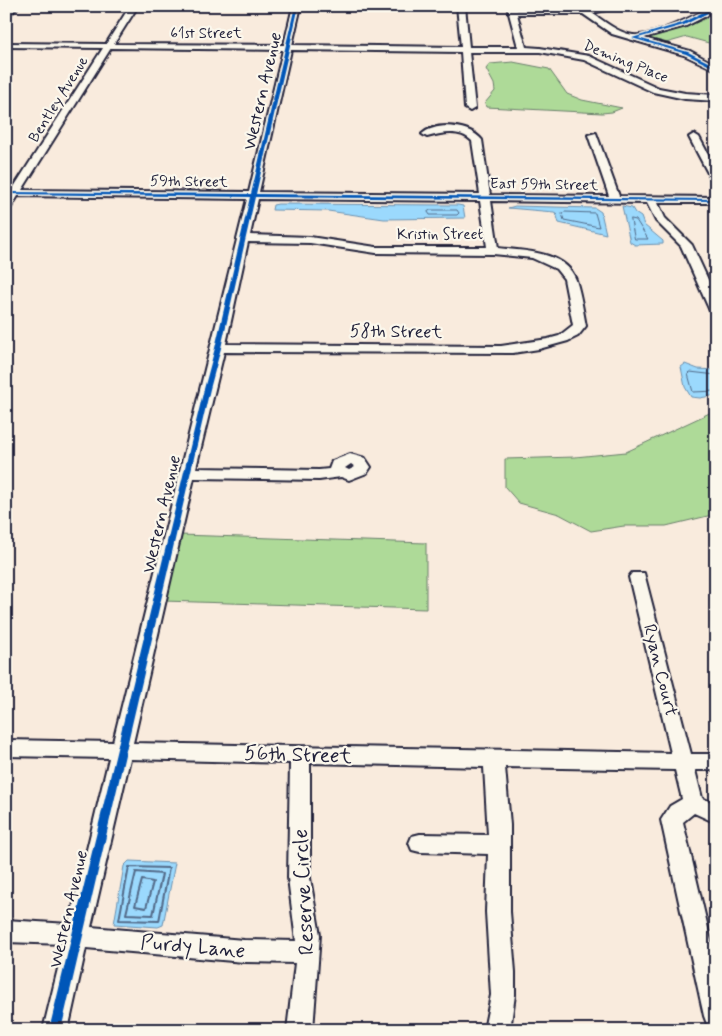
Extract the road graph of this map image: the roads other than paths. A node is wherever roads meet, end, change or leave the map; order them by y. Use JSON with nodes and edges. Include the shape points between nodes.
{"nodes":[{"id":1,"x":15,"y":6,"type":"edge"},
{"id":2,"x":134,"y":6,"type":"edge"},
{"id":3,"x":297,"y":6,"type":"edge"},
{"id":4,"x":461,"y":6,"type":"edge"},
{"id":5,"x":620,"y":6,"type":"edge"},
{"id":6,"x":511,"y":9,"type":"edge"},
{"id":7,"x":713,"y":9,"type":"edge"},
{"id":8,"x":585,"y":12,"type":"junction"},
{"id":9,"x":6,"y":16,"type":"edge"},
{"id":10,"x":634,"y":38,"type":"junction"},
{"id":11,"x":6,"y":45,"type":"edge"},
{"id":12,"x":109,"y":46,"type":"junction"},
{"id":13,"x":288,"y":47,"type":"junction"},
{"id":14,"x":466,"y":49,"type":"junction"},
{"id":15,"x":522,"y":49,"type":"junction"},
{"id":16,"x":715,"y":68,"type":"edge"},
{"id":17,"x":716,"y":98,"type":"edge"},
{"id":18,"x":470,"y":108,"type":"dead end"},
{"id":19,"x":427,"y":134,"type":"dead end"},
{"id":20,"x":592,"y":136,"type":"dead end"},
{"id":21,"x":694,"y":137,"type":"dead end"},
{"id":22,"x":716,"y":179,"type":"edge"},
{"id":23,"x":11,"y":193,"type":"edge"},
{"id":24,"x":253,"y":195,"type":"junction"},
{"id":25,"x":372,"y":196,"type":"joint"},
{"id":26,"x":487,"y":198,"type":"junction"},
{"id":27,"x":615,"y":199,"type":"junction"},
{"id":28,"x":651,"y":199,"type":"junction"},
{"id":29,"x":716,"y":200,"type":"edge"},
{"id":30,"x":6,"y":207,"type":"edge"},
{"id":31,"x":242,"y":238,"type":"junction"},
{"id":32,"x":493,"y":251,"type":"junction"},
{"id":33,"x":716,"y":311,"type":"edge"},
{"id":34,"x":572,"y":335,"type":"joint"},
{"id":35,"x":218,"y":348,"type":"junction"},
{"id":36,"x":187,"y":473,"type":"junction"},
{"id":37,"x":339,"y":473,"type":"dead end"},
{"id":38,"x":638,"y":577,"type":"dead end"},
{"id":39,"x":6,"y":748,"type":"edge"},
{"id":40,"x":121,"y":750,"type":"junction"},
{"id":41,"x":300,"y":754,"type":"junction"},
{"id":42,"x":589,"y":759,"type":"joint"},
{"id":43,"x":494,"y":761,"type":"junction"},
{"id":44,"x":684,"y":762,"type":"junction"},
{"id":45,"x":716,"y":762,"type":"edge"},
{"id":46,"x":693,"y":803,"type":"junction"},
{"id":47,"x":716,"y":814,"type":"edge"},
{"id":48,"x":420,"y":843,"type":"dead end"},
{"id":49,"x":500,"y":846,"type":"junction"},
{"id":50,"x":6,"y":931,"type":"edge"},
{"id":51,"x":77,"y":936,"type":"junction"},
{"id":52,"x":308,"y":952,"type":"junction"},
{"id":53,"x":716,"y":1016,"type":"edge"},
{"id":54,"x":55,"y":1030,"type":"edge"},
{"id":55,"x":300,"y":1030,"type":"edge"},
{"id":56,"x":497,"y":1030,"type":"edge"}],
"edges":[{"from":1,"to":9,"type":"street"},
{"from":2,"to":12,"type":"street","name":"Bentley Avenue"},
{"from":3,"to":13,"type":"street","name":"Western Avenue"},
{"from":4,"to":14,"type":"street"},
{"from":5,"to":8,"type":"street"},
{"from":6,"to":8,"type":"street"},
{"from":6,"to":15,"type":"street"},
{"from":7,"to":10,"type":"street","via":[[683,24]]},
{"from":8,"to":10,"type":"street","via":[[606,28]]},
{"from":10,"to":16,"type":"street","via":[[687,53]]},
{"from":11,"to":12,"type":"street","name":"61st Street"},
{"from":12,"to":13,"type":"street","name":"61st Street"},
{"from":12,"to":23,"type":"street","name":"Bentley Avenue"},
{"from":13,"to":14,"type":"street","name":"61st Street"},
{"from":13,"to":24,"type":"street","name":"Western Avenue"},
{"from":14,"to":15,"type":"street","name":"Deming Place"},
{"from":14,"to":18,"type":"street"},
{"from":15,"to":17,"type":"street","name":"Deming Place","via":[[586,58],[656,90]]},
{"from":19,"to":26,"type":"street","via":[[452,130],[474,137],[479,148]]},
{"from":20,"to":27,"type":"street"},
{"from":21,"to":22,"type":"street"},
{"from":23,"to":24,"type":"street","name":"59th Street"},
{"from":23,"to":30,"type":"street","name":"Bentley Avenue"},
{"from":24,"to":25,"type":"street","name":"59th Street"},
{"from":24,"to":31,"type":"street","name":"Western Avenue"},
{"from":25,"to":26,"type":"street","name":"East 59th Street"},
{"from":26,"to":27,"type":"street","name":"East 59th Street"},
{"from":26,"to":32,"type":"street"},
{"from":27,"to":28,"type":"street","name":"East 59th Street"},
{"from":28,"to":29,"type":"street","name":"East 59th Street"},
{"from":28,"to":33,"type":"street","via":[[660,219],[686,245]]},
{"from":31,"to":32,"type":"street","name":"Kristin Street","via":[[310,240],[376,250]]},
{"from":31,"to":35,"type":"street","name":"Western Avenue"},
{"from":32,"to":34,"type":"street","name":"Kristin Street","via":[[534,255],[560,266],[570,279],[580,326]]},
{"from":34,"to":35,"type":"street","name":"58th Street","via":[[528,347],[491,350]]},
{"from":35,"to":36,"type":"street","name":"Western Avenue"},
{"from":36,"to":37,"type":"street"},
{"from":36,"to":40,"type":"street","name":"Western Avenue"},
{"from":38,"to":44,"type":"street","name":"Ryan Court"},
{"from":39,"to":40,"type":"street","name":"56th Street"},
{"from":40,"to":41,"type":"street","name":"56th Street"},
{"from":40,"to":51,"type":"street","name":"Western Avenue"},
{"from":41,"to":43,"type":"street","name":"56th Street"},
{"from":41,"to":52,"type":"street","name":"Reserve Circle","via":[[300,878]]},
{"from":42,"to":43,"type":"street","name":"56th Street"},
{"from":42,"to":44,"type":"street"},
{"from":43,"to":49,"type":"street"},
{"from":44,"to":45,"type":"street"},
{"from":44,"to":46,"type":"street"},
{"from":46,"to":47,"type":"street"},
{"from":46,"to":53,"type":"street","via":[[672,820]]},
{"from":48,"to":49,"type":"street"},
{"from":49,"to":56,"type":"street","via":[[498,912],[503,972]]},
{"from":50,"to":51,"type":"street"},
{"from":51,"to":52,"type":"street","name":"Purdy Lane","via":[[244,951]]},
{"from":51,"to":54,"type":"street","name":"Western Avenue"},
{"from":52,"to":55,"type":"street","name":"Reserve Circle"}]}
